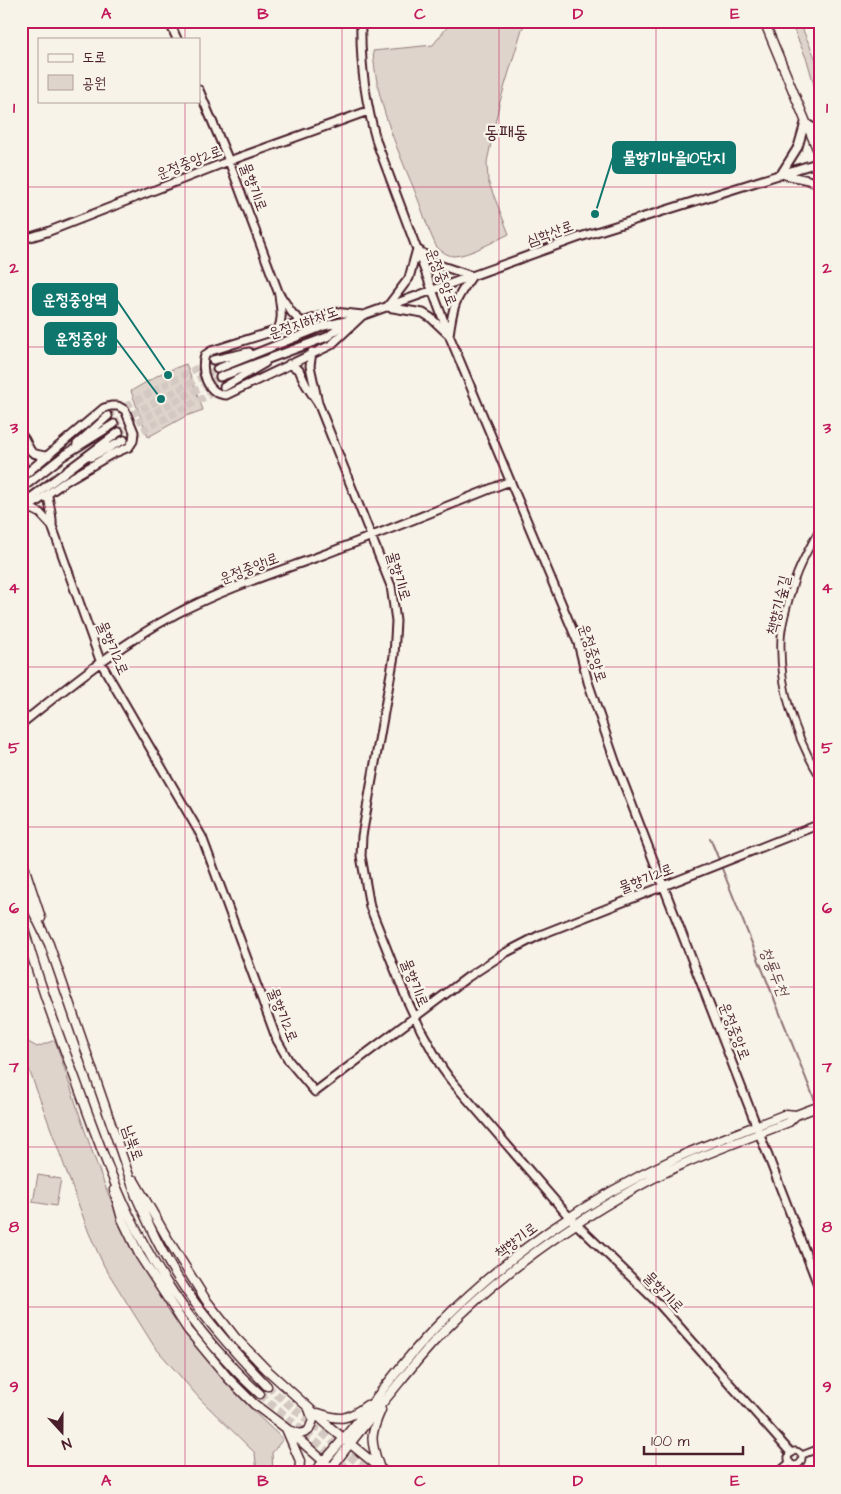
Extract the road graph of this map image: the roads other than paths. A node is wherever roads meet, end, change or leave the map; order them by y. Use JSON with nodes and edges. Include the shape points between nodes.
{"nodes":[{"id":1,"x":169,"y":21,"type":"edge"},
{"id":2,"x":361,"y":21,"type":"edge"},
{"id":3,"x":764,"y":21,"type":"edge"},
{"id":4,"x":177,"y":38,"type":"edge"},
{"id":5,"x":200,"y":92,"type":"edge"},
{"id":6,"x":368,"y":110,"type":"junction"},
{"id":7,"x":806,"y":123,"type":"junction"},
{"id":8,"x":820,"y":131,"type":"edge"},
{"id":9,"x":820,"y":156,"type":"edge"},
{"id":10,"x":229,"y":161,"type":"junction"},
{"id":11,"x":820,"y":162,"type":"edge"},
{"id":12,"x":781,"y":174,"type":"junction"},
{"id":13,"x":820,"y":186,"type":"edge"},
{"id":14,"x":21,"y":240,"type":"edge"},
{"id":15,"x":417,"y":249,"type":"junction"},
{"id":16,"x":472,"y":276,"type":"junction"},
{"id":17,"x":432,"y":290,"type":"junction"},
{"id":18,"x":279,"y":294,"type":"junction"},
{"id":19,"x":387,"y":307,"type":"junction"},
{"id":20,"x":363,"y":315,"type":"junction"},
{"id":21,"x":350,"y":320,"type":"junction"},
{"id":22,"x":304,"y":322,"type":"junction"},
{"id":23,"x":278,"y":330,"type":"junction"},
{"id":24,"x":449,"y":335,"type":"junction"},
{"id":25,"x":269,"y":348,"type":"junction"},
{"id":26,"x":312,"y":352,"type":"junction"},
{"id":27,"x":282,"y":354,"type":"junction"},
{"id":28,"x":213,"y":360,"type":"tunnel mouth"},
{"id":29,"x":289,"y":364,"type":"junction"},
{"id":30,"x":217,"y":369,"type":"tunnel mouth"},
{"id":31,"x":220,"y":377,"type":"tunnel mouth"},
{"id":32,"x":224,"y":387,"type":"tunnel mouth"},
{"id":33,"x":318,"y":403,"type":"junction"},
{"id":34,"x":108,"y":416,"type":"tunnel mouth"},
{"id":35,"x":114,"y":424,"type":"tunnel mouth"},
{"id":36,"x":119,"y":432,"type":"tunnel mouth"},
{"id":37,"x":21,"y":434,"type":"edge"},
{"id":38,"x":124,"y":440,"type":"tunnel mouth"},
{"id":39,"x":48,"y":456,"type":"junction"},
{"id":40,"x":63,"y":456,"type":"junction"},
{"id":41,"x":21,"y":458,"type":"edge"},
{"id":42,"x":68,"y":469,"type":"junction"},
{"id":43,"x":23,"y":477,"type":"edge"},
{"id":44,"x":510,"y":481,"type":"junction"},
{"id":45,"x":21,"y":489,"type":"edge"},
{"id":46,"x":48,"y":495,"type":"junction"},
{"id":47,"x":21,"y":505,"type":"edge"},
{"id":48,"x":30,"y":508,"type":"junction"},
{"id":49,"x":21,"y":514,"type":"edge"},
{"id":50,"x":52,"y":526,"type":"junction"},
{"id":51,"x":820,"y":527,"type":"edge"},
{"id":52,"x":372,"y":537,"type":"junction"},
{"id":53,"x":101,"y":663,"type":"junction"},
{"id":54,"x":21,"y":724,"type":"edge"},
{"id":55,"x":820,"y":777,"type":"edge"},
{"id":56,"x":820,"y":824,"type":"edge"},
{"id":57,"x":21,"y":857,"type":"edge"},
{"id":58,"x":21,"y":882,"type":"edge"},
{"id":59,"x":663,"y":885,"type":"junction"},
{"id":60,"x":21,"y":917,"type":"edge"},
{"id":61,"x":21,"y":934,"type":"edge"},
{"id":62,"x":49,"y":944,"type":"junction"},
{"id":63,"x":30,"y":951,"type":"junction"},
{"id":64,"x":415,"y":1018,"type":"junction"},
{"id":65,"x":820,"y":1106,"type":"edge"},
{"id":66,"x":796,"y":1115,"type":"junction"},
{"id":67,"x":757,"y":1125,"type":"junction"},
{"id":68,"x":760,"y":1133,"type":"junction"},
{"id":69,"x":125,"y":1163,"type":"junction"},
{"id":70,"x":108,"y":1168,"type":"junction"},
{"id":71,"x":570,"y":1218,"type":"junction"},
{"id":72,"x":576,"y":1224,"type":"junction"},
{"id":73,"x":820,"y":1290,"type":"edge"},
{"id":74,"x":267,"y":1386,"type":"tunnel mouth"},
{"id":75,"x":260,"y":1394,"type":"tunnel mouth"},
{"id":76,"x":376,"y":1397,"type":"junction"},
{"id":77,"x":385,"y":1401,"type":"junction"},
{"id":78,"x":307,"y":1405,"type":"junction"},
{"id":79,"x":316,"y":1412,"type":"junction"},
{"id":80,"x":287,"y":1429,"type":"junction"},
{"id":81,"x":348,"y":1441,"type":"junction"},
{"id":82,"x":820,"y":1448,"type":"edge"},
{"id":83,"x":791,"y":1453,"type":"junction"},
{"id":84,"x":802,"y":1455,"type":"junction"},
{"id":85,"x":324,"y":1462,"type":"junction"},
{"id":86,"x":790,"y":1462,"type":"junction"},
{"id":87,"x":383,"y":1470,"type":"edge"},
{"id":88,"x":332,"y":1471,"type":"edge"},
{"id":89,"x":299,"y":1473,"type":"edge"},
{"id":90,"x":313,"y":1473,"type":"edge"},
{"id":91,"x":777,"y":1473,"type":"edge"}],
"edges":[{"from":1,"to":4,"type":"street"},
{"from":2,"to":6,"type":"street","name":"운정중앙로","via":[[360,52]]},
{"from":3,"to":7,"type":"main road"},
{"from":5,"to":10,"type":"street","name":"물향기1로"},
{"from":6,"to":10,"type":"street","name":"운정중앙2로"},
{"from":6,"to":15,"type":"street","name":"운정중앙로"},
{"from":7,"to":8,"type":"street"},
{"from":7,"to":9,"type":"main road"},
{"from":7,"to":12,"type":"street","via":[[798,148]]},
{"from":10,"to":14,"type":"street","name":"운정중앙2로"},
{"from":10,"to":18,"type":"street","name":"물향기1로"},
{"from":11,"to":12,"type":"street","name":"심학산로"},
{"from":12,"to":13,"type":"street"},
{"from":12,"to":16,"type":"street","name":"심학산로","via":[[580,237]]},
{"from":15,"to":16,"type":"street","via":[[444,268]]},
{"from":15,"to":17,"type":"street","name":"운정중앙로"},
{"from":15,"to":19,"type":"street","via":[[409,278]]},
{"from":16,"to":17,"type":"street","name":"심학산로"},
{"from":16,"to":24,"type":"street","via":[[455,301]]},
{"from":17,"to":19,"type":"street","name":"심학산로"},
{"from":17,"to":24,"type":"street","name":"운정중앙로"},
{"from":18,"to":22,"type":"street","via":[[291,314]]},
{"from":18,"to":23,"type":"street","via":[[282,315]]},
{"from":19,"to":20,"type":"street","name":"심학산로"},
{"from":19,"to":24,"type":"street","via":[[423,313]]},
{"from":20,"to":21,"type":"street","name":"심학산로"},
{"from":20,"to":22,"type":"street","via":[[334,312]]},
{"from":20,"to":26,"type":"street","via":[[331,345]]},
{"from":21,"to":25,"type":"street","name":"운정지하차도","via":[[324,326]]},
{"from":21,"to":27,"type":"street","name":"운정지하차도","via":[[327,337]]},
{"from":22,"to":23,"type":"street"},
{"from":23,"to":29,"type":"street","via":[[211,351],[205,355],[202,368],[214,392],[226,395]]},
{"from":24,"to":44,"type":"street","name":"운정중앙로"},
{"from":25,"to":28,"type":"street"},
{"from":25,"to":30,"type":"street","name":"운정지하차도"},
{"from":26,"to":29,"type":"street"},
{"from":26,"to":33,"type":"street","via":[[310,366]]},
{"from":27,"to":31,"type":"street","name":"운정지하차도"},
{"from":27,"to":32,"type":"street"},
{"from":29,"to":33,"type":"street","via":[[299,370]]},
{"from":33,"to":52,"type":"street","name":"물향기1로"},
{"from":34,"to":40,"type":"street"},
{"from":35,"to":40,"type":"street"},
{"from":36,"to":42,"type":"street"},
{"from":37,"to":39,"type":"street","via":[[28,450]]},
{"from":38,"to":42,"type":"street"},
{"from":39,"to":43,"type":"street"},
{"from":39,"to":46,"type":"street","via":[[104,408],[118,406],[125,410],[134,432],[134,441],[129,447],[66,481]]},
{"from":40,"to":45,"type":"street"},
{"from":41,"to":43,"type":"street"},
{"from":42,"to":47,"type":"street"},
{"from":44,"to":52,"type":"street","name":"운정중앙1로"},
{"from":44,"to":59,"type":"street","name":"운정중앙로","via":[[578,643],[614,761]]},
{"from":46,"to":48,"type":"street"},
{"from":46,"to":50,"type":"street","name":"물향기2로"},
{"from":48,"to":49,"type":"street"},
{"from":48,"to":50,"type":"street"},
{"from":50,"to":53,"type":"street","name":"물향기2로"},
{"from":51,"to":55,"type":"street","name":"책향기숲길","via":[[795,578],[781,636],[782,673],[793,721]]},
{"from":52,"to":53,"type":"street","name":"운정중앙1로","via":[[210,597],[147,631]]},
{"from":52,"to":64,"type":"street","name":"물향기1로","via":[[391,586],[396,635],[361,856],[370,907]]},
{"from":53,"to":54,"type":"street","name":"운정중앙1로"},
{"from":53,"to":64,"type":"street","name":"물향기2로","via":[[202,836],[276,1040],[315,1092]]},
{"from":56,"to":59,"type":"street","name":"물향기2로"},
{"from":57,"to":62,"type":"main road"},
{"from":58,"to":62,"type":"main road","name":"남북로"},
{"from":59,"to":64,"type":"street","name":"물향기2로","via":[[540,935],[505,953]]},
{"from":59,"to":67,"type":"street","name":"운정중앙로"},
{"from":60,"to":63,"type":"main road","name":"남북로"},
{"from":61,"to":63,"type":"main road"},
{"from":62,"to":69,"type":"main road","name":"남북로"},
{"from":63,"to":70,"type":"main road","name":"남북로"},
{"from":64,"to":71,"type":"street","name":"물향기1로","via":[[450,1079]]},
{"from":65,"to":66,"type":"main road","name":"책향기로"},
{"from":66,"to":67,"type":"main road","name":"책향기로","via":[[786,1114]]},
{"from":66,"to":68,"type":"main road","name":"책향기로","via":[[789,1122]]},
{"from":67,"to":68,"type":"street","name":"운정중앙로"},
{"from":67,"to":71,"type":"main road","name":"책향기로","via":[[651,1170]]},
{"from":68,"to":72,"type":"main road","name":"책향기로","via":[[640,1185]]},
{"from":68,"to":73,"type":"street","name":"운정중앙로"},
{"from":69,"to":74,"type":"main road","name":"남북로","via":[[154,1236],[180,1281],[236,1354]]},
{"from":69,"to":78,"type":"main road","via":[[206,1300],[235,1337]]},
{"from":70,"to":75,"type":"main road","name":"남북로","via":[[139,1234],[170,1288],[204,1334]]},
{"from":70,"to":80,"type":"main road","via":[[122,1219],[136,1249],[188,1330],[228,1378],[254,1404]]},
{"from":71,"to":72,"type":"street","name":"물향기1로"},
{"from":71,"to":76,"type":"main road","name":"책향기로","via":[[519,1253],[466,1298],[407,1358]]},
{"from":72,"to":77,"type":"main road","name":"책향기로","via":[[517,1265],[476,1300],[413,1364]]},
{"from":72,"to":83,"type":"street","name":"물향기1로","via":[[660,1305]]},
{"from":76,"to":79,"type":"main road","via":[[344,1418],[335,1419]]},
{"from":76,"to":81,"type":"main road","name":"책향기로"},
{"from":77,"to":81,"type":"main road","name":"책향기로"},
{"from":77,"to":87,"type":"main road","via":[[372,1438]]},
{"from":78,"to":79,"type":"main road"},
{"from":78,"to":80,"type":"main road","via":[[313,1420],[309,1430],[299,1434]]},
{"from":79,"to":81,"type":"main road"},
{"from":80,"to":85,"type":"main road"},
{"from":80,"to":89,"type":"main road","via":[[300,1460]]},
{"from":81,"to":85,"type":"main road","name":"책향기로"},
{"from":81,"to":87,"type":"main road"},
{"from":81,"to":88,"type":"main road","name":"책향기로"},
{"from":82,"to":84,"type":"street"},
{"from":83,"to":84,"type":"street","via":[[796,1451]]},
{"from":83,"to":86,"type":"street"},
{"from":84,"to":86,"type":"street","via":[[800,1464]]},
{"from":85,"to":88,"type":"main road"},
{"from":85,"to":90,"type":"main road","name":"책향기로"},
{"from":86,"to":91,"type":"street"}]}
